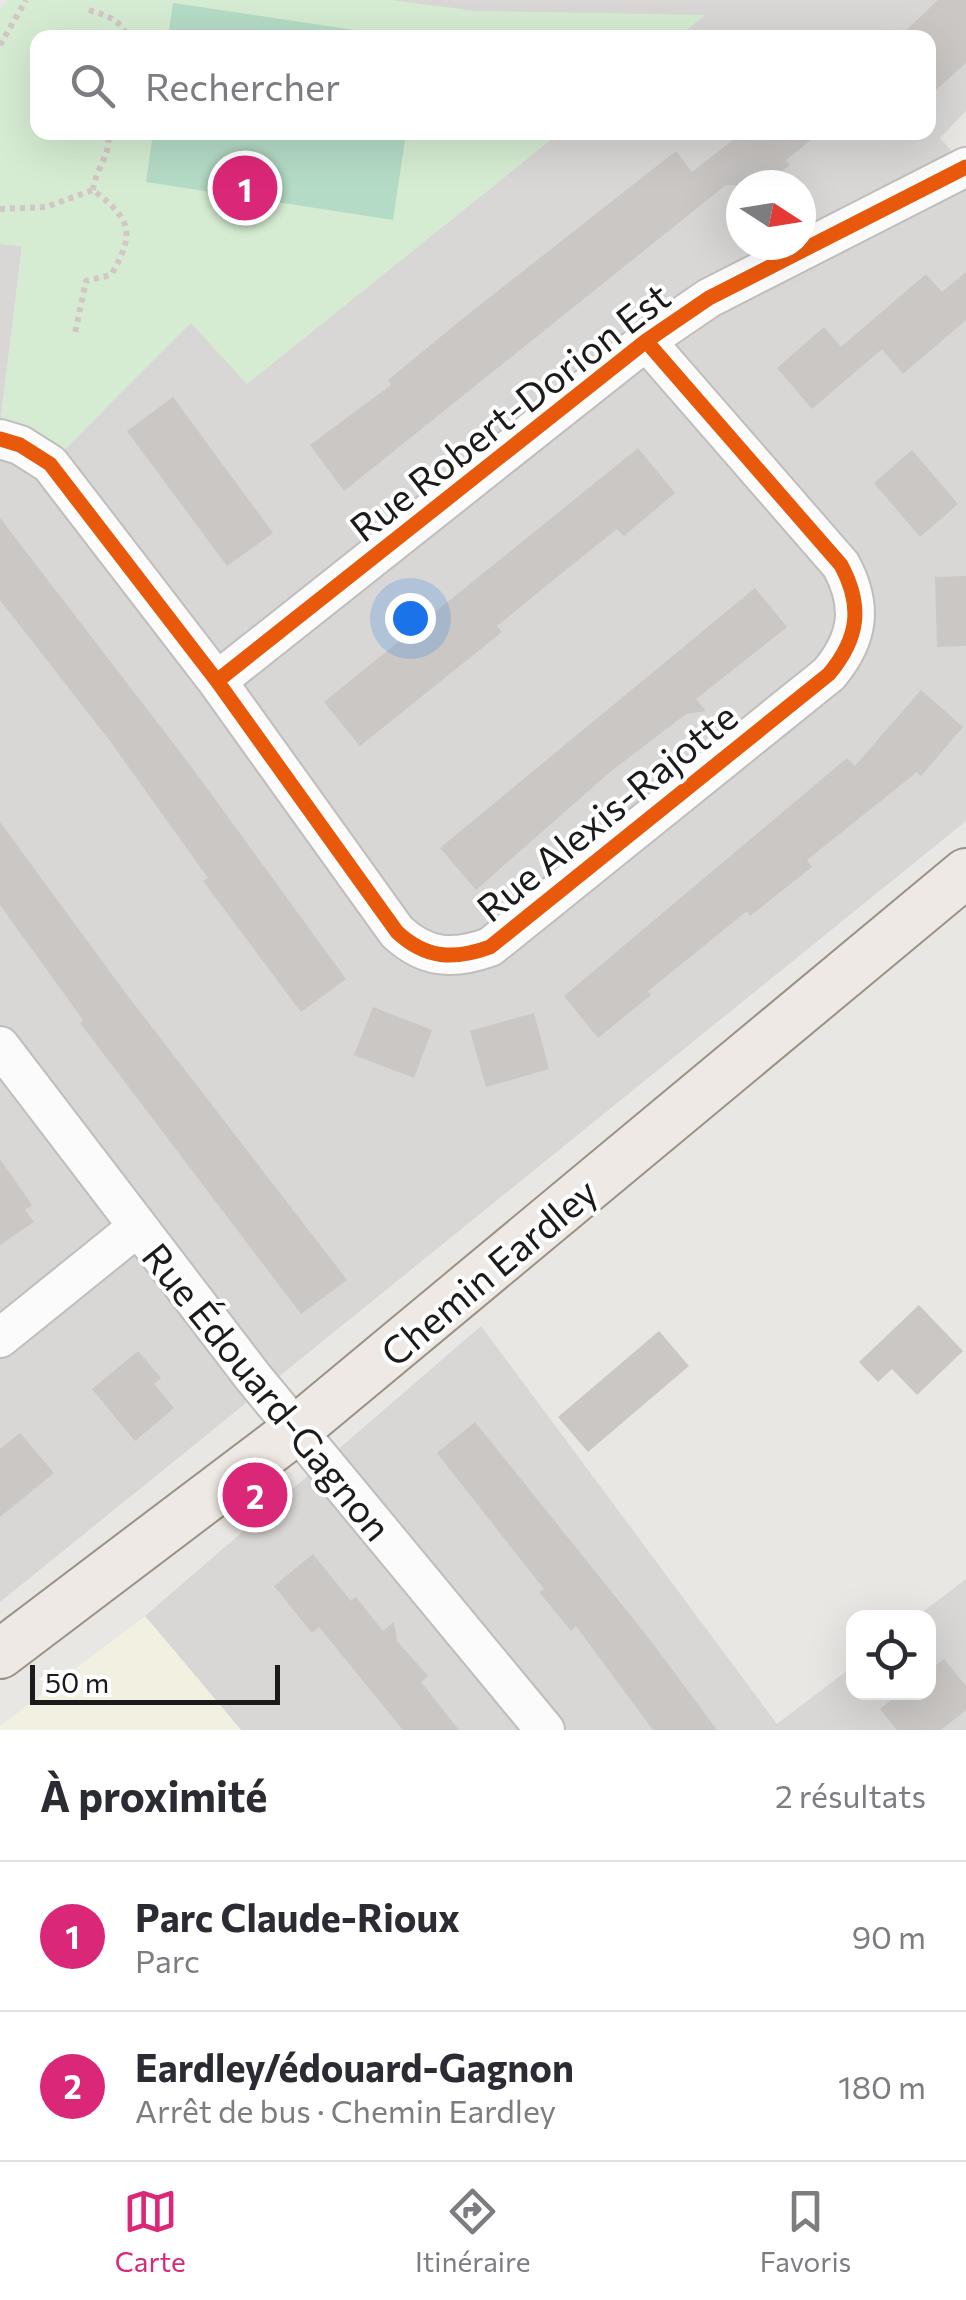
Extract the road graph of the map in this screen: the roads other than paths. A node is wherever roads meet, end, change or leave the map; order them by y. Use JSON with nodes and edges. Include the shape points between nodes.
{"nodes":[{"id":1,"x":966,"y":167,"type":"edge"},
{"id":2,"x":646,"y":342,"type":"junction"},
{"id":3,"x":0,"y":439,"type":"edge"},
{"id":4,"x":217,"y":682,"type":"junction"},
{"id":5,"x":966,"y":873,"type":"edge"},
{"id":6,"x":0,"y":1046,"type":"edge"},
{"id":7,"x":135,"y":1228,"type":"junction"},
{"id":8,"x":0,"y":1338,"type":"edge"},
{"id":9,"x":296,"y":1430,"type":"junction"},
{"id":10,"x":0,"y":1654,"type":"edge"},
{"id":11,"x":545,"y":1730,"type":"edge"}],
"edges":[{"from":1,"to":2,"type":"street","name":"Rue Robert-Dorion Est","via":[[709,298]]},
{"from":2,"to":4,"type":"street","name":"Rue Robert-Dorion Est"},
{"from":2,"to":4,"type":"street","name":"Rue Alexis-Rajotte","via":[[841,565],[854,591],[853,637],[830,674],[490,948],[429,954],[397,932]]},
{"from":3,"to":4,"type":"street","name":"Rue Alexis-Rajotte","via":[[50,464]]},
{"from":5,"to":9,"type":"main road","name":"Chemin Eardley"},
{"from":6,"to":7,"type":"street","name":"Rue Édouard-Gagnon"},
{"from":7,"to":8,"type":"street"},
{"from":7,"to":9,"type":"street","name":"Rue Édouard-Gagnon"},
{"from":9,"to":10,"type":"main road","name":"Chemin Eardley"},
{"from":9,"to":11,"type":"street","name":"Rue Édouard-Gagnon"}]}
